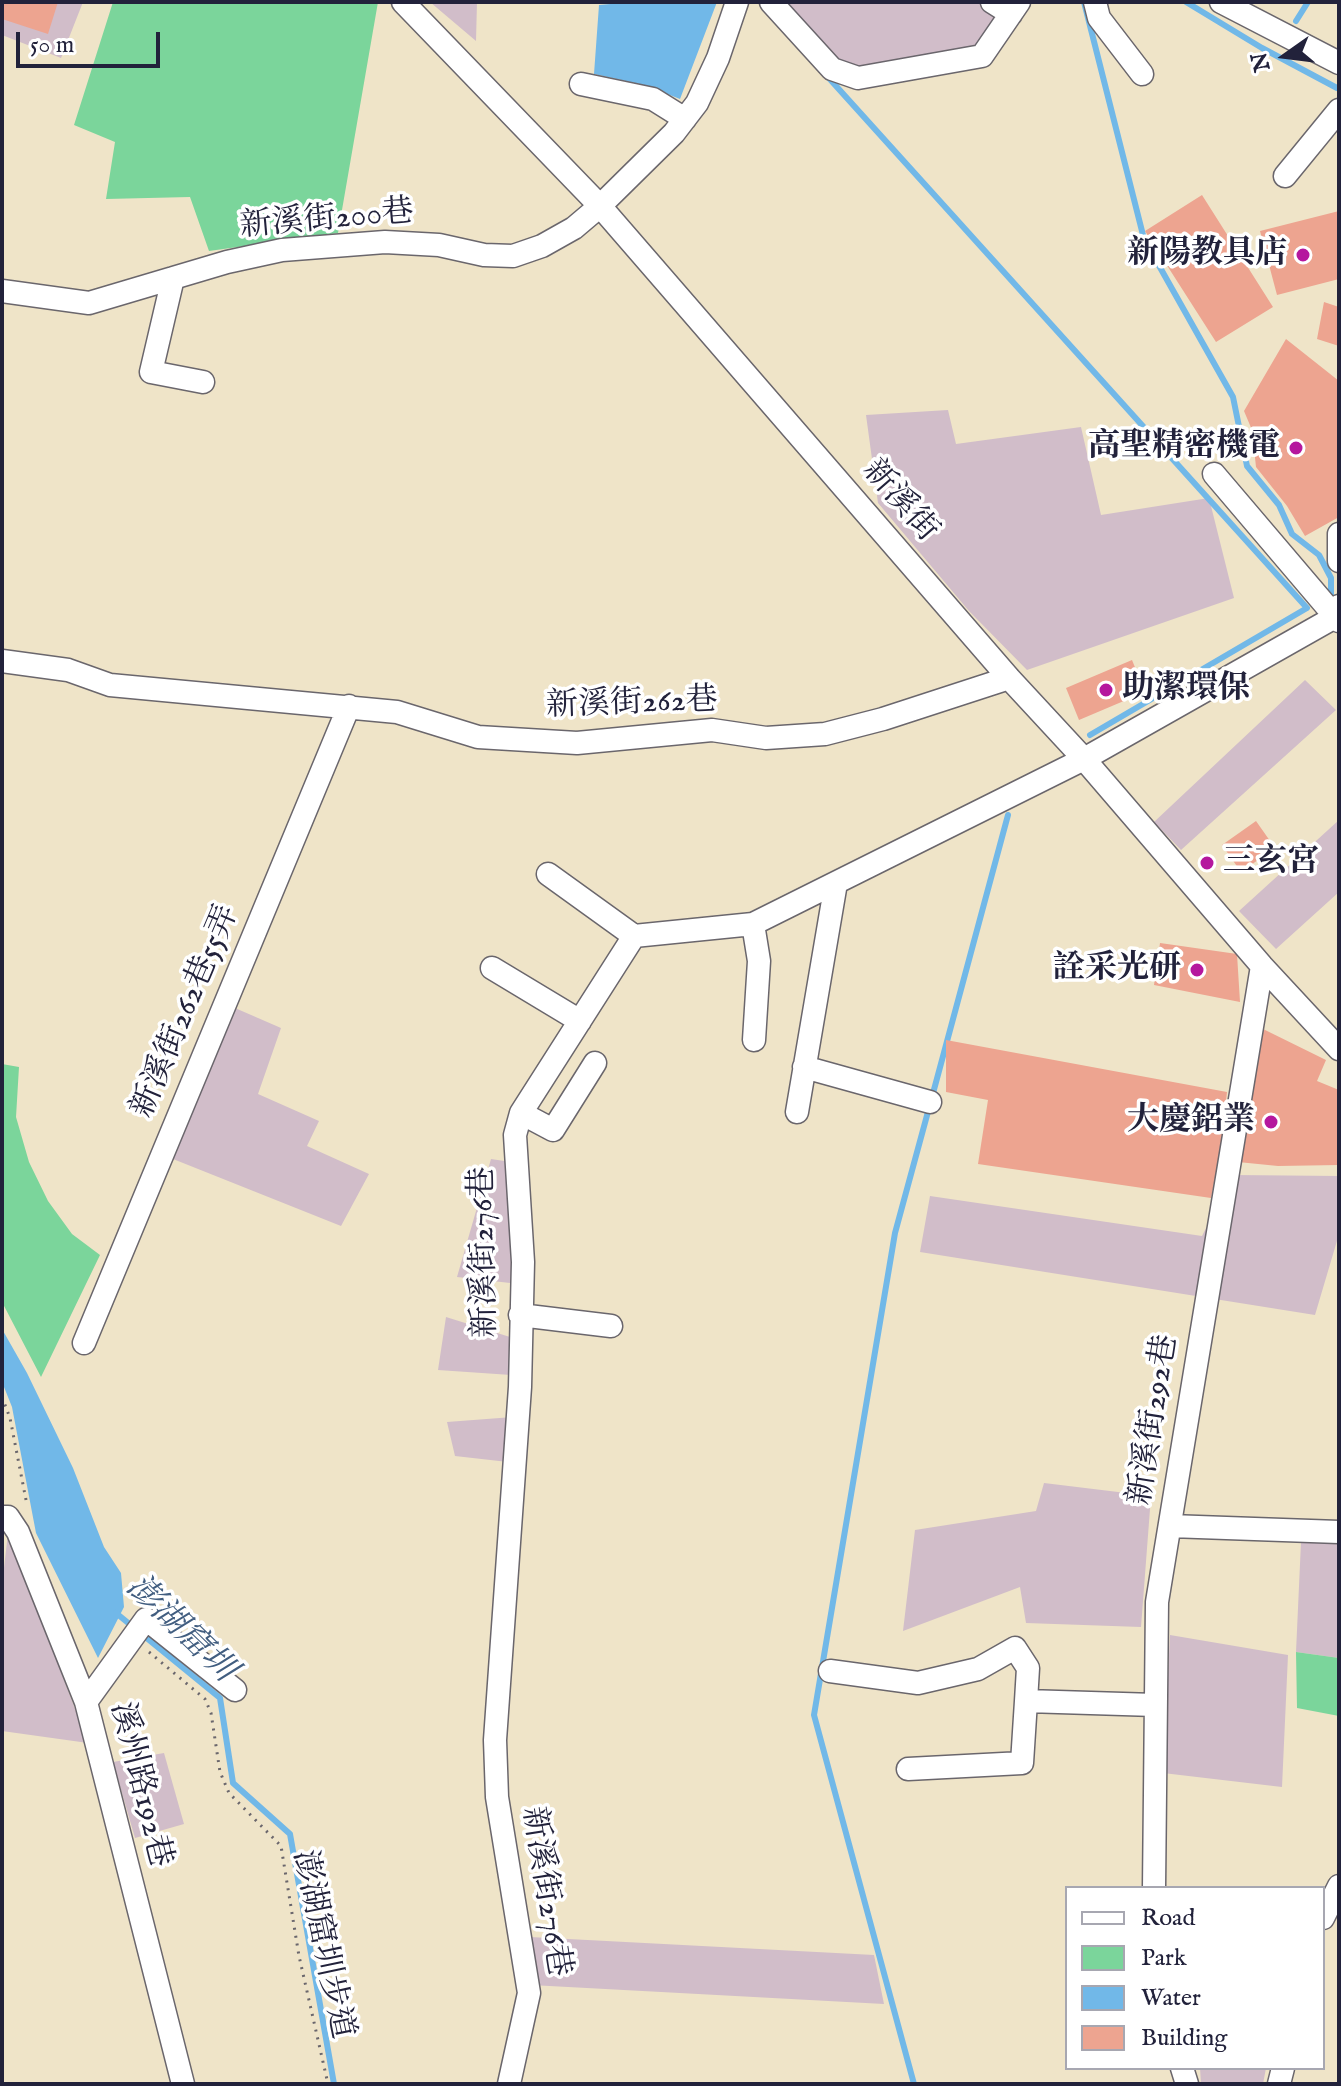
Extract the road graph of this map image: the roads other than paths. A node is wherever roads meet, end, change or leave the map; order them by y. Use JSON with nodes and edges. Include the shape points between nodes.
{"nodes":[{"id":1,"x":403,"y":2,"type":"edge"},
{"id":2,"x":737,"y":2,"type":"edge"},
{"id":3,"x":771,"y":2,"type":"edge"},
{"id":4,"x":1095,"y":2,"type":"edge"},
{"id":5,"x":1221,"y":2,"type":"edge"},
{"id":6,"x":1007,"y":6,"type":"edge"},
{"id":7,"x":426,"y":13,"type":"edge"},
{"id":8,"x":1339,"y":63,"type":"edge"},
{"id":9,"x":1142,"y":74,"type":"dead end"},
{"id":10,"x":581,"y":84,"type":"dead end"},
{"id":11,"x":1339,"y":110,"type":"edge"},
{"id":12,"x":685,"y":119,"type":"junction"},
{"id":13,"x":1285,"y":176,"type":"dead end"},
{"id":14,"x":600,"y":206,"type":"junction"},
{"id":15,"x":173,"y":278,"type":"junction"},
{"id":16,"x":2,"y":291,"type":"edge"},
{"id":17,"x":203,"y":382,"type":"dead end"},
{"id":18,"x":1214,"y":474,"type":"dead end"},
{"id":19,"x":1339,"y":534,"type":"edge"},
{"id":20,"x":1339,"y":561,"type":"edge"},
{"id":21,"x":1338,"y":615,"type":"edge"},
{"id":22,"x":2,"y":661,"type":"edge"},
{"id":23,"x":1009,"y":678,"type":"junction"},
{"id":24,"x":349,"y":706,"type":"junction"},
{"id":25,"x":1084,"y":759,"type":"junction"},
{"id":26,"x":548,"y":874,"type":"dead end"},
{"id":27,"x":836,"y":883,"type":"junction"},
{"id":28,"x":753,"y":924,"type":"junction"},
{"id":29,"x":634,"y":936,"type":"junction"},
{"id":30,"x":1262,"y":966,"type":"junction"},
{"id":31,"x":492,"y":968,"type":"dead end"},
{"id":32,"x":580,"y":1021,"type":"junction"},
{"id":33,"x":754,"y":1040,"type":"dead end"},
{"id":34,"x":1339,"y":1049,"type":"edge"},
{"id":35,"x":595,"y":1063,"type":"dead end"},
{"id":36,"x":804,"y":1067,"type":"junction"},
{"id":37,"x":930,"y":1102,"type":"dead end"},
{"id":38,"x":797,"y":1112,"type":"dead end"},
{"id":39,"x":521,"y":1113,"type":"junction"},
{"id":40,"x":520,"y":1315,"type":"junction"},
{"id":41,"x":611,"y":1326,"type":"dead end"},
{"id":42,"x":84,"y":1343,"type":"dead end"},
{"id":43,"x":2,"y":1517,"type":"edge"},
{"id":44,"x":1170,"y":1526,"type":"junction"},
{"id":45,"x":1339,"y":1532,"type":"edge"},
{"id":46,"x":830,"y":1671,"type":"dead end"},
{"id":47,"x":235,"y":1690,"type":"dead end"},
{"id":48,"x":1026,"y":1701,"type":"junction"},
{"id":49,"x":86,"y":1702,"type":"junction"},
{"id":50,"x":1155,"y":1705,"type":"junction"},
{"id":51,"x":908,"y":1769,"type":"dead end"},
{"id":52,"x":1154,"y":1886,"type":"edge"},
{"id":53,"x":1339,"y":1886,"type":"edge"},
{"id":54,"x":1325,"y":1917,"type":"edge"},
{"id":55,"x":183,"y":2084,"type":"edge"},
{"id":56,"x":509,"y":2084,"type":"edge"}],
"edges":[{"from":1,"to":7,"type":"street","name":"新溪街"},
{"from":2,"to":12,"type":"street","name":"新溪街200巷","via":[[718,58]]},
{"from":3,"to":6,"type":"street","via":[[832,69],[858,78],[982,56]]},
{"from":4,"to":9,"type":"street","via":[[1099,18]]},
{"from":5,"to":8,"type":"street"},
{"from":7,"to":14,"type":"street","name":"新溪街"},
{"from":10,"to":12,"type":"street","via":[[653,99]]},
{"from":11,"to":13,"type":"street"},
{"from":12,"to":14,"type":"street","name":"新溪街200巷"},
{"from":14,"to":15,"type":"street","name":"新溪街200巷","via":[[574,228],[513,256],[385,242],[282,250]]},
{"from":14,"to":23,"type":"street","name":"新溪街"},
{"from":15,"to":16,"type":"street","name":"新溪街200巷","via":[[89,303]]},
{"from":15,"to":17,"type":"street","via":[[151,372]]},
{"from":18,"to":21,"type":"street"},
{"from":19,"to":20,"type":"street"},
{"from":21,"to":25,"type":"street"},
{"from":22,"to":24,"type":"street","name":"新溪街262巷","via":[[68,670],[110,685]]},
{"from":23,"to":24,"type":"street","name":"新溪街262巷","via":[[825,734],[766,738],[712,730],[577,743],[478,737],[397,712]]},
{"from":23,"to":25,"type":"street","name":"新溪街"},
{"from":24,"to":42,"type":"street","name":"新溪街262巷55弄"},
{"from":25,"to":27,"type":"street"},
{"from":25,"to":30,"type":"street","name":"新溪街"},
{"from":26,"to":29,"type":"street"},
{"from":27,"to":28,"type":"street"},
{"from":27,"to":36,"type":"street"},
{"from":28,"to":29,"type":"street"},
{"from":28,"to":33,"type":"street","via":[[759,961]]},
{"from":29,"to":32,"type":"street","name":"新溪街276巷"},
{"from":30,"to":34,"type":"street","name":"新溪街"},
{"from":30,"to":44,"type":"street","name":"新溪街292巷"},
{"from":31,"to":32,"type":"street"},
{"from":32,"to":39,"type":"street","name":"新溪街276巷"},
{"from":35,"to":39,"type":"street","via":[[553,1130]]},
{"from":36,"to":37,"type":"street"},
{"from":36,"to":38,"type":"street"},
{"from":39,"to":40,"type":"street","name":"新溪街276巷","via":[[515,1135],[523,1262]]},
{"from":40,"to":41,"type":"street"},
{"from":40,"to":56,"type":"street","name":"新溪街276巷","via":[[520,1387],[495,1740],[497,1797],[529,1993]]},
{"from":43,"to":49,"type":"street","name":"溪州路192巷","via":[[8,1517],[18,1532]]},
{"from":44,"to":45,"type":"street"},
{"from":44,"to":50,"type":"street","name":"新溪街292巷","via":[[1157,1602]]},
{"from":46,"to":48,"type":"street","via":[[918,1683],[978,1669],[1015,1648],[1028,1668]]},
{"from":47,"to":49,"type":"street","via":[[146,1619]]},
{"from":48,"to":50,"type":"street"},
{"from":48,"to":51,"type":"street","via":[[1022,1763]]},
{"from":49,"to":55,"type":"street","name":"溪州路192巷"},
{"from":50,"to":52,"type":"street","name":"新溪街292巷"},
{"from":53,"to":54,"type":"street"}]}
